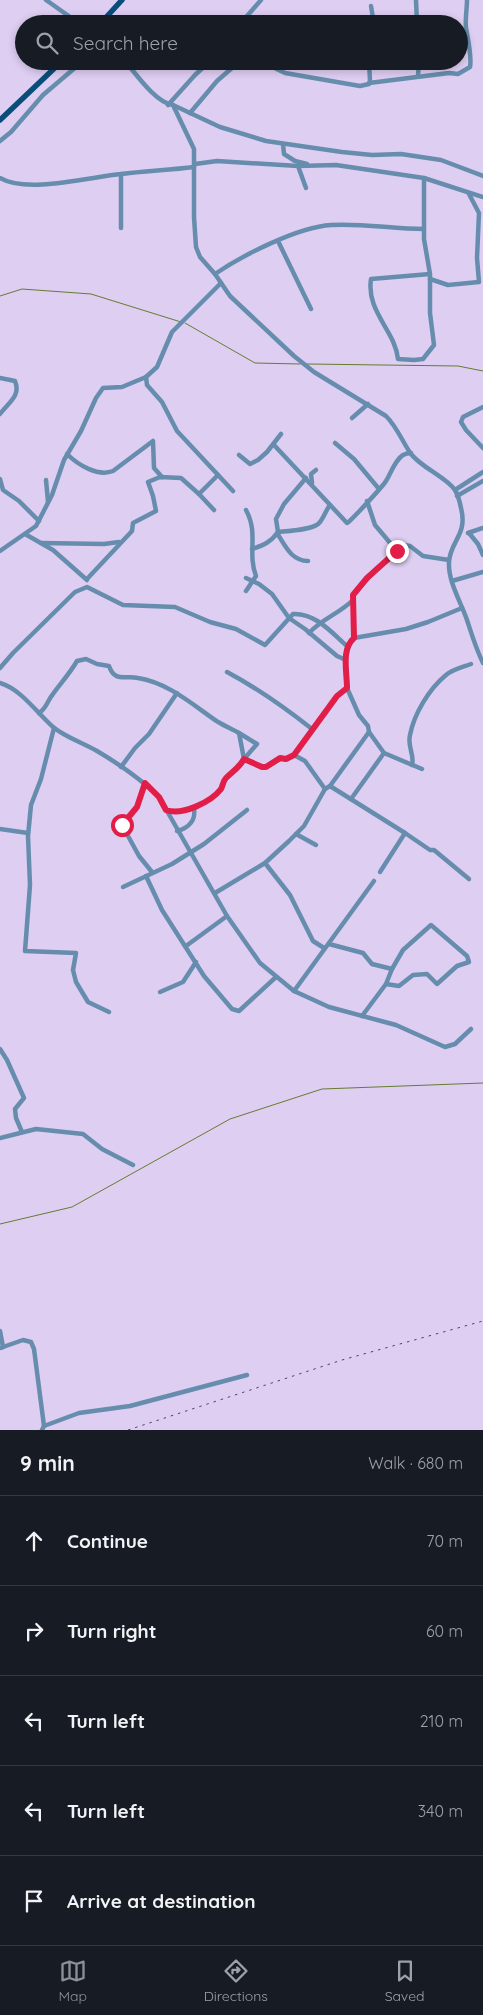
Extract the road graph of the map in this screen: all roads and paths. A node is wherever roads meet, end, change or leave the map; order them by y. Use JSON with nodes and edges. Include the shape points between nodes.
{"nodes":[{"id":1,"x":46,"y":0,"type":"edge"},
{"id":2,"x":122,"y":0,"type":"edge"},
{"id":3,"x":261,"y":0,"type":"edge"},
{"id":4,"x":416,"y":0,"type":"edge"},
{"id":5,"x":467,"y":0,"type":"edge"},
{"id":6,"x":371,"y":6,"type":"dead end"},
{"id":7,"x":67,"y":15,"type":"edge"},
{"id":8,"x":108,"y":15,"type":"edge"},
{"id":9,"x":248,"y":15,"type":"edge"},
{"id":10,"x":372,"y":15,"type":"edge"},
{"id":11,"x":417,"y":15,"type":"edge"},
{"id":12,"x":466,"y":15,"type":"edge"},
{"id":13,"x":468,"y":47,"type":"edge"},
{"id":14,"x":468,"y":68,"type":"edge"},
{"id":15,"x":53,"y":70,"type":"edge"},
{"id":16,"x":72,"y":70,"type":"edge"},
{"id":17,"x":133,"y":70,"type":"edge"},
{"id":18,"x":199,"y":70,"type":"edge"},
{"id":19,"x":230,"y":70,"type":"edge"},
{"id":20,"x":279,"y":70,"type":"edge"},
{"id":21,"x":369,"y":70,"type":"edge"},
{"id":22,"x":418,"y":70,"type":"edge"},
{"id":23,"x":465,"y":70,"type":"edge"},
{"id":24,"x":418,"y":76,"type":"junction"},
{"id":25,"x":369,"y":83,"type":"junction"},
{"id":26,"x":168,"y":105,"type":"junction"},
{"id":27,"x":173,"y":106,"type":"junction"},
{"id":28,"x":190,"y":113,"type":"junction"},
{"id":29,"x":0,"y":120,"type":"edge"},
{"id":30,"x":0,"y":141,"type":"edge"},
{"id":31,"x":283,"y":144,"type":"junction"},
{"id":32,"x":194,"y":166,"type":"junction"},
{"id":33,"x":298,"y":166,"type":"junction"},
{"id":34,"x":313,"y":166,"type":"junction"},
{"id":35,"x":121,"y":174,"type":"junction"},
{"id":36,"x":483,"y":176,"type":"edge"},
{"id":37,"x":0,"y":178,"type":"edge"},
{"id":38,"x":424,"y":178,"type":"junction"},
{"id":39,"x":306,"y":188,"type":"dead end"},
{"id":40,"x":469,"y":194,"type":"junction"},
{"id":41,"x":483,"y":197,"type":"edge"},
{"id":42,"x":481,"y":214,"type":"edge"},
{"id":43,"x":121,"y":228,"type":"dead end"},
{"id":44,"x":424,"y":229,"type":"junction"},
{"id":45,"x":278,"y":242,"type":"junction"},
{"id":46,"x":215,"y":274,"type":"junction"},
{"id":47,"x":430,"y":277,"type":"junction"},
{"id":48,"x":221,"y":283,"type":"junction"},
{"id":49,"x":311,"y":309,"type":"dead end"},
{"id":50,"x":146,"y":377,"type":"junction"},
{"id":51,"x":0,"y":378,"type":"edge"},
{"id":52,"x":368,"y":404,"type":"junction"},
{"id":53,"x":483,"y":407,"type":"edge"},
{"id":54,"x":0,"y":414,"type":"edge"},
{"id":55,"x":352,"y":418,"type":"dead end"},
{"id":56,"x":281,"y":434,"type":"dead end"},
{"id":57,"x":335,"y":443,"type":"dead end"},
{"id":58,"x":274,"y":445,"type":"junction"},
{"id":59,"x":483,"y":448,"type":"edge"},
{"id":60,"x":411,"y":453,"type":"junction"},
{"id":61,"x":67,"y":454,"type":"junction"},
{"id":62,"x":239,"y":455,"type":"dead end"},
{"id":63,"x":316,"y":470,"type":"dead end"},
{"id":64,"x":483,"y":472,"type":"edge"},
{"id":65,"x":218,"y":475,"type":"junction"},
{"id":66,"x":163,"y":477,"type":"junction"},
{"id":67,"x":306,"y":478,"type":"junction"},
{"id":68,"x":0,"y":479,"type":"edge"},
{"id":69,"x":46,"y":480,"type":"dead end"},
{"id":70,"x":483,"y":481,"type":"edge"},
{"id":71,"x":312,"y":485,"type":"junction"},
{"id":72,"x":379,"y":489,"type":"junction"},
{"id":73,"x":232,"y":490,"type":"dead end"},
{"id":74,"x":455,"y":490,"type":"junction"},
{"id":75,"x":199,"y":494,"type":"junction"},
{"id":76,"x":457,"y":496,"type":"junction"},
{"id":77,"x":367,"y":501,"type":"junction"},
{"id":78,"x":48,"y":504,"type":"junction"},
{"id":79,"x":330,"y":505,"type":"junction"},
{"id":80,"x":214,"y":510,"type":"dead end"},
{"id":81,"x":246,"y":510,"type":"dead end"},
{"id":82,"x":39,"y":520,"type":"junction"},
{"id":83,"x":483,"y":528,"type":"edge"},
{"id":84,"x":462,"y":531,"type":"junction"},
{"id":85,"x":277,"y":532,"type":"junction"},
{"id":86,"x":469,"y":533,"type":"junction"},
{"id":87,"x":25,"y":534,"type":"junction"},
{"id":88,"x":120,"y":542,"type":"junction"},
{"id":89,"x":41,"y":543,"type":"junction"},
{"id":90,"x":252,"y":549,"type":"junction"},
{"id":91,"x":0,"y":551,"type":"edge"},
{"id":92,"x":397,"y":551,"type":"junction"},
{"id":93,"x":483,"y":555,"type":"edge"},
{"id":94,"x":449,"y":560,"type":"junction"},
{"id":95,"x":308,"y":561,"type":"dead end"},
{"id":96,"x":483,"y":572,"type":"edge"},
{"id":97,"x":246,"y":578,"type":"dead end"},
{"id":98,"x":87,"y":579,"type":"junction"},
{"id":99,"x":253,"y":581,"type":"junction"},
{"id":100,"x":452,"y":581,"type":"junction"},
{"id":101,"x":87,"y":587,"type":"junction"},
{"id":102,"x":246,"y":591,"type":"dead end"},
{"id":103,"x":353,"y":600,"type":"junction"},
{"id":104,"x":462,"y":608,"type":"junction"},
{"id":105,"x":289,"y":618,"type":"junction"},
{"id":106,"x":321,"y":624,"type":"junction"},
{"id":107,"x":309,"y":633,"type":"junction"},
{"id":108,"x":354,"y":638,"type":"junction"},
{"id":109,"x":348,"y":647,"type":"junction"},
{"id":110,"x":346,"y":660,"type":"junction"},
{"id":111,"x":483,"y":662,"type":"edge"},
{"id":112,"x":471,"y":664,"type":"dead end"},
{"id":113,"x":0,"y":668,"type":"edge"},
{"id":114,"x":227,"y":672,"type":"dead end"},
{"id":115,"x":0,"y":683,"type":"edge"},
{"id":116,"x":347,"y":688,"type":"junction"},
{"id":117,"x":177,"y":693,"type":"junction"},
{"id":118,"x":39,"y":713,"type":"junction"},
{"id":119,"x":54,"y":728,"type":"junction"},
{"id":120,"x":312,"y":729,"type":"junction"},
{"id":121,"x":369,"y":732,"type":"junction"},
{"id":122,"x":239,"y":733,"type":"junction"},
{"id":123,"x":384,"y":753,"type":"junction"},
{"id":124,"x":294,"y":755,"type":"junction"},
{"id":125,"x":244,"y":759,"type":"junction"},
{"id":126,"x":412,"y":765,"type":"junction"},
{"id":127,"x":121,"y":767,"type":"junction"},
{"id":128,"x":422,"y":769,"type":"dead end"},
{"id":129,"x":145,"y":783,"type":"junction"},
{"id":130,"x":330,"y":786,"type":"junction"},
{"id":131,"x":325,"y":789,"type":"junction"},
{"id":132,"x":352,"y":799,"type":"junction"},
{"id":133,"x":193,"y":809,"type":"junction"},
{"id":134,"x":166,"y":810,"type":"junction"},
{"id":135,"x":248,"y":810,"type":"dead end"},
{"id":136,"x":0,"y":830,"type":"edge"},
{"id":137,"x":177,"y":831,"type":"junction"},
{"id":138,"x":28,"y":832,"type":"junction"},
{"id":139,"x":405,"y":833,"type":"junction"},
{"id":140,"x":296,"y":834,"type":"junction"},
{"id":141,"x":316,"y":845,"type":"dead end"},
{"id":142,"x":190,"y":852,"type":"junction"},
{"id":143,"x":265,"y":862,"type":"junction"},
{"id":144,"x":152,"y":872,"type":"junction"},
{"id":145,"x":380,"y":872,"type":"dead end"},
{"id":146,"x":146,"y":876,"type":"junction"},
{"id":147,"x":469,"y":879,"type":"dead end"},
{"id":148,"x":374,"y":881,"type":"dead end"},
{"id":149,"x":123,"y":887,"type":"dead end"},
{"id":150,"x":215,"y":893,"type":"junction"},
{"id":151,"x":227,"y":916,"type":"junction"},
{"id":152,"x":329,"y":944,"type":"junction"},
{"id":153,"x":186,"y":946,"type":"junction"},
{"id":154,"x":324,"y":948,"type":"junction"},
{"id":155,"x":196,"y":962,"type":"junction"},
{"id":156,"x":392,"y":969,"type":"junction"},
{"id":157,"x":276,"y":977,"type":"junction"},
{"id":158,"x":386,"y":984,"type":"junction"},
{"id":159,"x":294,"y":991,"type":"junction"},
{"id":160,"x":160,"y":992,"type":"dead end"},
{"id":161,"x":109,"y":1012,"type":"dead end"},
{"id":162,"x":362,"y":1016,"type":"junction"},
{"id":163,"x":471,"y":1029,"type":"dead end"},
{"id":164,"x":0,"y":1049,"type":"edge"},
{"id":165,"x":22,"y":1132,"type":"junction"},
{"id":166,"x":0,"y":1138,"type":"edge"},
{"id":167,"x":133,"y":1165,"type":"dead end"},
{"id":168,"x":0,"y":1331,"type":"edge"},
{"id":169,"x":2,"y":1348,"type":"edge"},
{"id":170,"x":247,"y":1375,"type":"dead end"},
{"id":171,"x":43,"y":1428,"type":"edge"}],
"edges":[{"from":1,"to":7,"type":"street"},
{"from":2,"to":8,"type":"main road"},
{"from":3,"to":9,"type":"street"},
{"from":4,"to":11,"type":"street"},
{"from":5,"to":12,"type":"street"},
{"from":6,"to":10,"type":"street"},
{"from":13,"to":14,"type":"street","via":[[472,58]]},
{"from":15,"to":29,"type":"main road"},
{"from":16,"to":30,"type":"street","via":[[43,95]]},
{"from":17,"to":26,"type":"street"},
{"from":18,"to":26,"type":"street"},
{"from":19,"to":28,"type":"street"},
{"from":20,"to":25,"type":"street","via":[[360,86]]},
{"from":21,"to":25,"type":"street"},
{"from":22,"to":24,"type":"street"},
{"from":23,"to":24,"type":"street","via":[[458,74]]},
{"from":24,"to":25,"type":"street"},
{"from":26,"to":27,"type":"street"},
{"from":27,"to":28,"type":"street"},
{"from":27,"to":32,"type":"street","via":[[191,139]]},
{"from":28,"to":31,"type":"street","via":[[220,127]]},
{"from":31,"to":34,"type":"street","via":[[284,154]]},
{"from":31,"to":36,"type":"street","via":[[441,160]]},
{"from":32,"to":33,"type":"street","via":[[217,161]]},
{"from":32,"to":35,"type":"street"},
{"from":32,"to":46,"type":"street","via":[[196,247]]},
{"from":33,"to":34,"type":"street"},
{"from":33,"to":39,"type":"street"},
{"from":34,"to":38,"type":"street","via":[[336,164]]},
{"from":35,"to":37,"type":"street","via":[[39,186],[20,185]]},
{"from":35,"to":43,"type":"street"},
{"from":38,"to":40,"type":"street"},
{"from":38,"to":44,"type":"street"},
{"from":40,"to":41,"type":"street"},
{"from":40,"to":42,"type":"street"},
{"from":42,"to":47,"type":"street","via":[[477,258],[479,282],[448,285]]},
{"from":44,"to":45,"type":"street","via":[[330,225],[306,229]]},
{"from":44,"to":47,"type":"street"},
{"from":45,"to":46,"type":"street","via":[[233,261]]},
{"from":45,"to":49,"type":"street"},
{"from":46,"to":48,"type":"street"},
{"from":47,"to":47,"type":"street","via":[[371,279],[375,310],[397,346],[398,359],[424,358],[434,345]]},
{"from":48,"to":50,"type":"street","via":[[172,332],[157,367]]},
{"from":48,"to":52,"type":"street","via":[[230,296],[294,356],[314,372]]},
{"from":50,"to":61,"type":"street","via":[[122,387],[103,388]]},
{"from":50,"to":65,"type":"street","via":[[147,385],[162,402],[177,431]]},
{"from":51,"to":54,"type":"street","via":[[15,381],[18,390]]},
{"from":52,"to":55,"type":"street"},
{"from":52,"to":60,"type":"street","via":[[395,425]]},
{"from":53,"to":59,"type":"street","via":[[463,417],[461,422]]},
{"from":56,"to":58,"type":"street"},
{"from":57,"to":72,"type":"street","via":[[354,459]]},
{"from":58,"to":62,"type":"street","via":[[250,464]]},
{"from":58,"to":67,"type":"street"},
{"from":60,"to":72,"type":"street","via":[[404,454],[397,461]]},
{"from":60,"to":74,"type":"street"},
{"from":61,"to":66,"type":"street","via":[[75,462],[106,474],[152,441],[154,468]]},
{"from":61,"to":78,"type":"street"},
{"from":63,"to":71,"type":"street","via":[[311,474]]},
{"from":64,"to":74,"type":"street"},
{"from":65,"to":73,"type":"street"},
{"from":65,"to":75,"type":"street"},
{"from":66,"to":75,"type":"street","via":[[181,478]]},
{"from":66,"to":88,"type":"street","via":[[148,482],[156,511],[133,523],[132,531]]},
{"from":67,"to":71,"type":"street"},
{"from":67,"to":85,"type":"street","via":[[276,518]]},
{"from":68,"to":82,"type":"street","via":[[3,490]]},
{"from":69,"to":78,"type":"street"},
{"from":70,"to":76,"type":"street"},
{"from":71,"to":79,"type":"street"},
{"from":72,"to":77,"type":"street"},
{"from":74,"to":76,"type":"street"},
{"from":75,"to":80,"type":"street"},
{"from":76,"to":84,"type":"street","via":[[463,518]]},
{"from":77,"to":79,"type":"street","via":[[347,523]]},
{"from":77,"to":92,"type":"street","via":[[375,525]]},
{"from":78,"to":82,"type":"street"},
{"from":79,"to":85,"type":"street","via":[[320,523]]},
{"from":81,"to":90,"type":"street","via":[[252,521]]},
{"from":82,"to":87,"type":"street"},
{"from":83,"to":86,"type":"street"},
{"from":84,"to":86,"type":"street"},
{"from":84,"to":94,"type":"street"},
{"from":85,"to":90,"type":"street","via":[[273,539]]},
{"from":85,"to":95,"type":"street","via":[[290,554]]},
{"from":86,"to":93,"type":"street"},
{"from":87,"to":89,"type":"street"},
{"from":87,"to":91,"type":"street"},
{"from":88,"to":89,"type":"street"},
{"from":88,"to":98,"type":"street"},
{"from":89,"to":98,"type":"street"},
{"from":90,"to":99,"type":"street","via":[[256,576]]},
{"from":92,"to":94,"type":"street","via":[[404,545],[410,546],[423,556]]},
{"from":92,"to":103,"type":"street","via":[[367,578],[353,595]]},
{"from":94,"to":100,"type":"street"},
{"from":96,"to":100,"type":"street"},
{"from":97,"to":99,"type":"street"},
{"from":98,"to":101,"type":"street"},
{"from":99,"to":102,"type":"street"},
{"from":99,"to":105,"type":"street","via":[[272,594]]},
{"from":100,"to":104,"type":"street"},
{"from":101,"to":105,"type":"street","via":[[123,605],[175,607],[236,630],[265,645]]},
{"from":101,"to":113,"type":"street","via":[[75,592]]},
{"from":103,"to":106,"type":"street"},
{"from":103,"to":108,"type":"street"},
{"from":104,"to":108,"type":"street","via":[[428,622]]},
{"from":104,"to":111,"type":"street"},
{"from":105,"to":106,"type":"street","via":[[293,614],[301,614]]},
{"from":105,"to":107,"type":"street"},
{"from":106,"to":107,"type":"street"},
{"from":106,"to":109,"type":"street"},
{"from":107,"to":110,"type":"street"},
{"from":108,"to":109,"type":"street"},
{"from":109,"to":110,"type":"street"},
{"from":110,"to":116,"type":"street"},
{"from":112,"to":126,"type":"street","via":[[446,675],[423,703],[410,735]]},
{"from":114,"to":120,"type":"street","via":[[252,684]]},
{"from":115,"to":118,"type":"street","via":[[14,690]]},
{"from":116,"to":120,"type":"street"},
{"from":116,"to":121,"type":"street"},
{"from":117,"to":118,"type":"street","via":[[144,678],[118,677],[110,666],[82,659],[77,661]]},
{"from":117,"to":122,"type":"street"},
{"from":117,"to":127,"type":"street"},
{"from":118,"to":119,"type":"street"},
{"from":119,"to":127,"type":"street"},
{"from":119,"to":138,"type":"street","via":[[31,805]]},
{"from":120,"to":124,"type":"street"},
{"from":121,"to":123,"type":"street"},
{"from":121,"to":130,"type":"street"},
{"from":122,"to":125,"type":"street"},
{"from":122,"to":125,"type":"street","via":[[258,744]]},
{"from":123,"to":126,"type":"street"},
{"from":123,"to":132,"type":"street"},
{"from":124,"to":125,"type":"street","via":[[280,758],[266,767]]},
{"from":124,"to":131,"type":"street","via":[[305,761]]},
{"from":125,"to":133,"type":"street","via":[[240,768],[224,780],[220,790]]},
{"from":126,"to":128,"type":"street"},
{"from":127,"to":129,"type":"street"},
{"from":129,"to":134,"type":"street"},
{"from":129,"to":144,"type":"street","via":[[137,807],[122,825]]},
{"from":130,"to":131,"type":"street"},
{"from":130,"to":132,"type":"street"},
{"from":131,"to":140,"type":"street"},
{"from":132,"to":139,"type":"street"},
{"from":133,"to":134,"type":"street","via":[[174,813]]},
{"from":133,"to":137,"type":"street","via":[[195,813],[189,826]]},
{"from":134,"to":137,"type":"street"},
{"from":135,"to":142,"type":"street"},
{"from":136,"to":138,"type":"street"},
{"from":137,"to":142,"type":"street"},
{"from":138,"to":161,"type":"street","via":[[30,885],[25,952],[76,953],[73,970],[76,982],[88,1002]]},
{"from":139,"to":145,"type":"street"},
{"from":139,"to":147,"type":"street","via":[[434,850]]},
{"from":140,"to":141,"type":"street"},
{"from":140,"to":143,"type":"street"},
{"from":142,"to":144,"type":"street"},
{"from":142,"to":150,"type":"street"},
{"from":143,"to":150,"type":"street"},
{"from":143,"to":154,"type":"street","via":[[290,896],[313,941]]},
{"from":144,"to":146,"type":"street"},
{"from":146,"to":149,"type":"street"},
{"from":146,"to":153,"type":"street","via":[[162,910]]},
{"from":148,"to":152,"type":"street"},
{"from":150,"to":151,"type":"street"},
{"from":151,"to":153,"type":"street"},
{"from":151,"to":157,"type":"street","via":[[260,963]]},
{"from":152,"to":154,"type":"street"},
{"from":152,"to":156,"type":"street","via":[[363,953],[372,964]]},
{"from":153,"to":155,"type":"street"},
{"from":154,"to":159,"type":"street"},
{"from":155,"to":157,"type":"street","via":[[204,976],[236,1011],[240,1011]]},
{"from":155,"to":160,"type":"street","via":[[183,982]]},
{"from":156,"to":158,"type":"street"},
{"from":156,"to":158,"type":"street","via":[[403,950],[431,925],[468,956],[469,962],[457,966],[437,984],[427,974],[413,975],[399,986]]},
{"from":157,"to":159,"type":"street"},
{"from":158,"to":162,"type":"street"},
{"from":159,"to":162,"type":"street","via":[[329,1007]]},
{"from":162,"to":163,"type":"street","via":[[396,1025],[446,1047],[455,1044]]},
{"from":164,"to":165,"type":"street","via":[[24,1098],[15,1109]]},
{"from":165,"to":166,"type":"street"},
{"from":165,"to":167,"type":"street","via":[[36,1129],[83,1134],[102,1149]]},
{"from":168,"to":169,"type":"street"},
{"from":169,"to":171,"type":"street","via":[[23,1340],[31,1342]]},
{"from":170,"to":171,"type":"street","via":[[130,1406],[79,1413]]}]}
